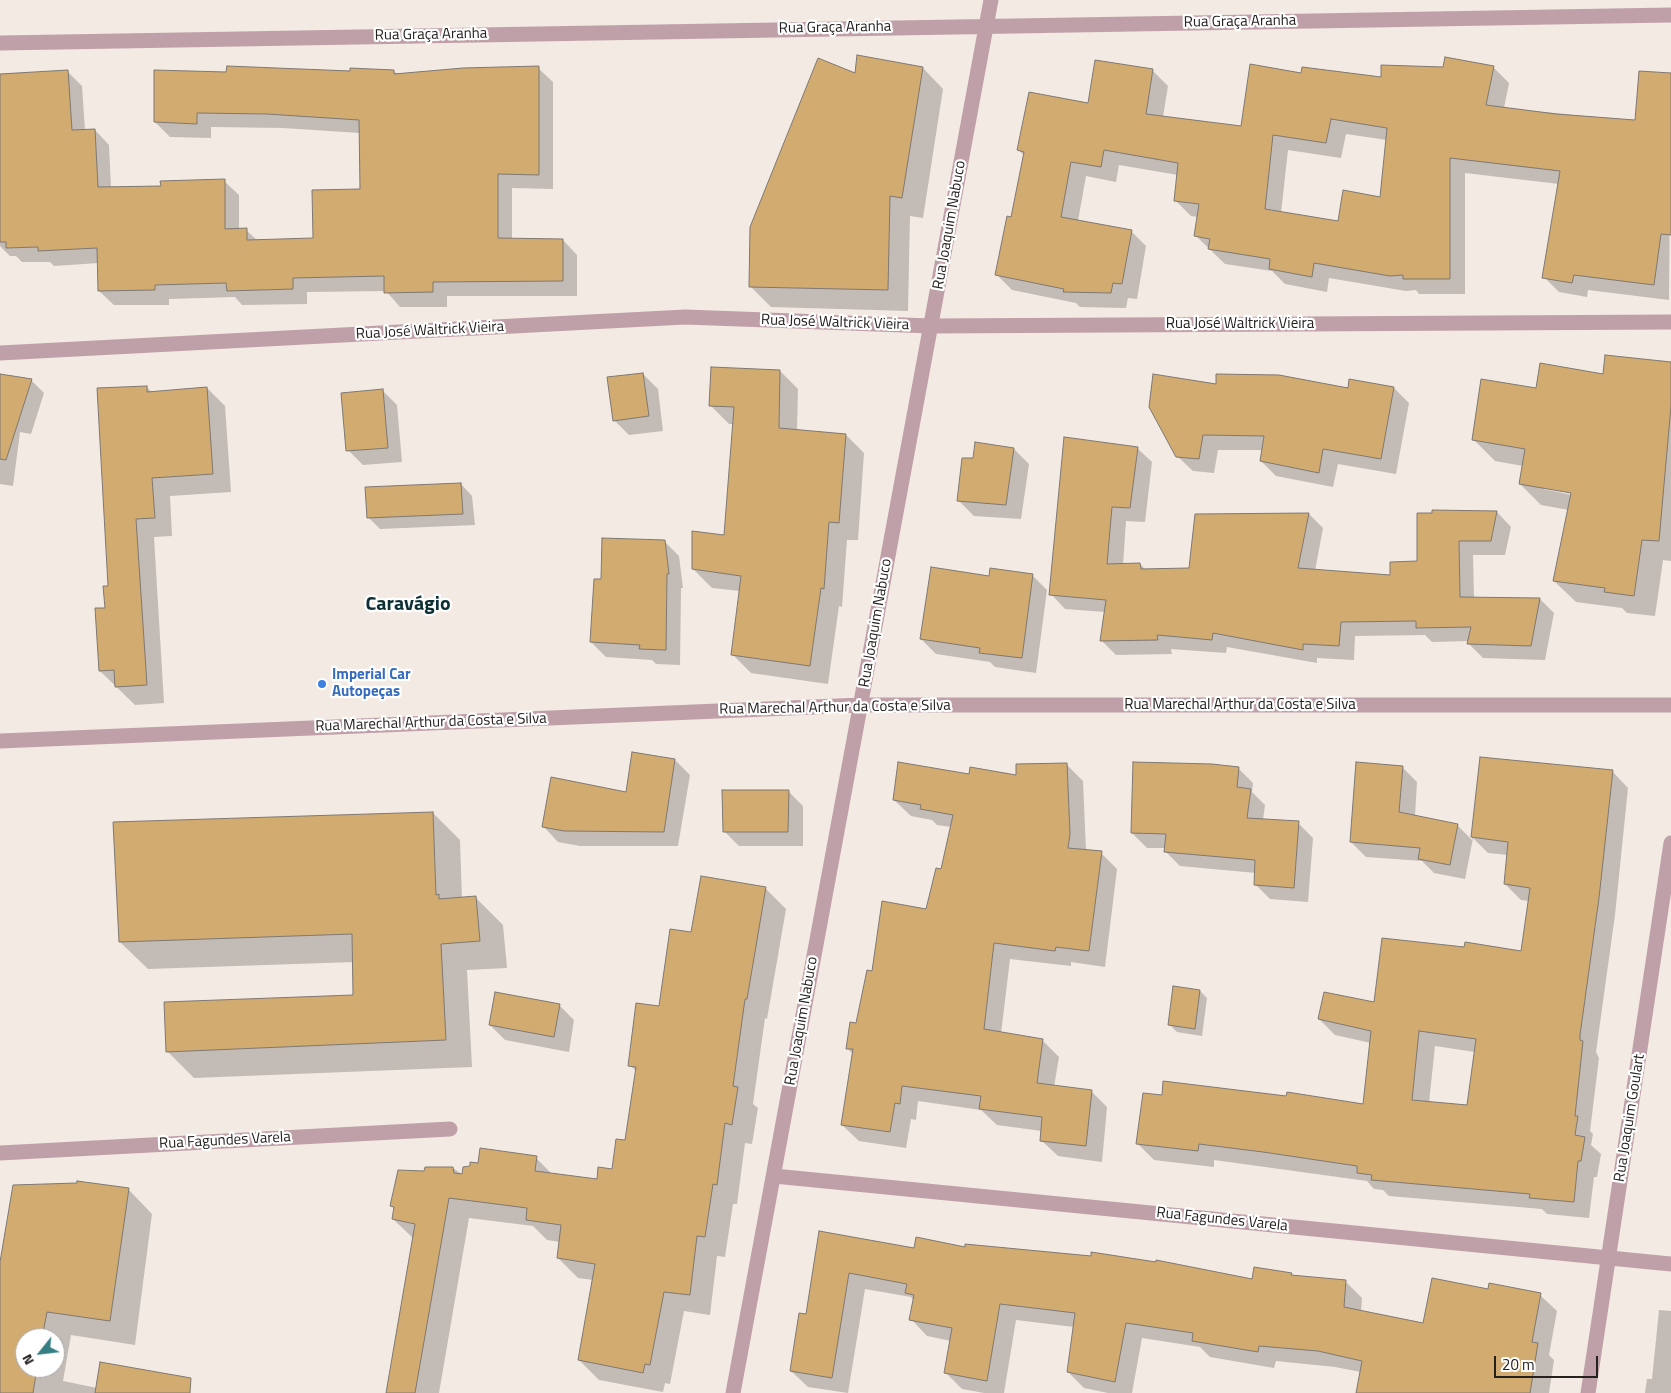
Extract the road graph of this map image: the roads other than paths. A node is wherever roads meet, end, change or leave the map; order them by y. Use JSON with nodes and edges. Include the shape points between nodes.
{"nodes":[{"id":1,"x":991,"y":0,"type":"edge"},
{"id":2,"x":1671,"y":15,"type":"edge"},
{"id":3,"x":986,"y":26,"type":"junction"},
{"id":4,"x":0,"y":43,"type":"edge"},
{"id":5,"x":1671,"y":322,"type":"edge"},
{"id":6,"x":931,"y":326,"type":"junction"},
{"id":7,"x":0,"y":353,"type":"edge"},
{"id":8,"x":861,"y":705,"type":"junction"},
{"id":9,"x":1671,"y":705,"type":"edge"},
{"id":10,"x":0,"y":741,"type":"edge"},
{"id":11,"x":1671,"y":843,"type":"edge"},
{"id":12,"x":450,"y":1129,"type":"dead end"},
{"id":13,"x":0,"y":1153,"type":"edge"},
{"id":14,"x":774,"y":1176,"type":"junction"},
{"id":15,"x":1608,"y":1258,"type":"junction"},
{"id":16,"x":1671,"y":1264,"type":"edge"},
{"id":17,"x":734,"y":1393,"type":"edge"},
{"id":18,"x":1588,"y":1393,"type":"edge"}],
"edges":[{"from":1,"to":3,"type":"street","name":"Rua Joaquim Nabuco"},
{"from":2,"to":3,"type":"street","name":"Rua Graça Aranha"},
{"from":3,"to":4,"type":"street","name":"Rua Graça Aranha"},
{"from":3,"to":6,"type":"street","name":"Rua Joaquim Nabuco"},
{"from":5,"to":6,"type":"street","name":"Rua José Waltrick Vieira"},
{"from":6,"to":7,"type":"street","name":"Rua José Waltrick Vieira","via":[[685,317]]},
{"from":6,"to":8,"type":"street","name":"Rua Joaquim Nabuco"},
{"from":8,"to":9,"type":"street","name":"Rua Marechal Arthur da Costa e Silva"},
{"from":8,"to":10,"type":"street","name":"Rua Marechal Arthur da Costa e Silva"},
{"from":8,"to":14,"type":"street","name":"Rua Joaquim Nabuco"},
{"from":11,"to":15,"type":"street","name":"Rua Joaquim Goulart"},
{"from":12,"to":13,"type":"street","name":"Rua Fagundes Varela"},
{"from":14,"to":15,"type":"street","name":"Rua Fagundes Varela"},
{"from":14,"to":17,"type":"street","name":"Rua Joaquim Nabuco"},
{"from":15,"to":16,"type":"street","name":"Rua Fagundes Varela"},
{"from":15,"to":18,"type":"street","name":"Rua Joaquim Goulart"}]}
